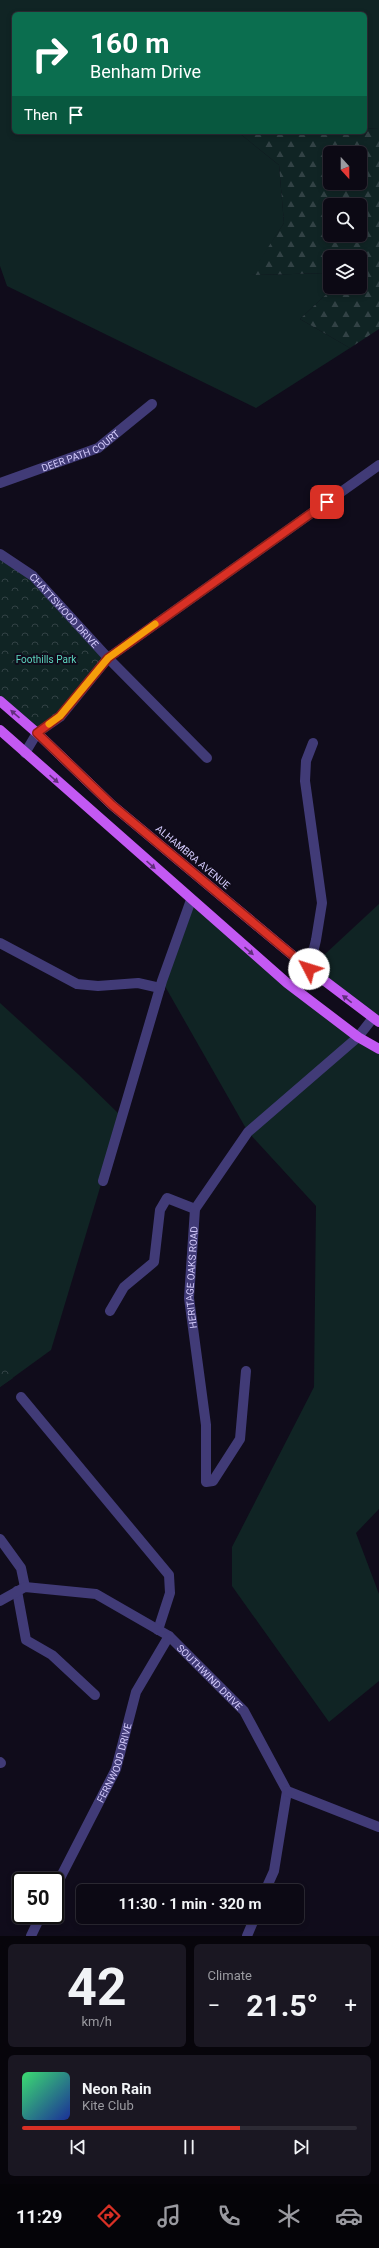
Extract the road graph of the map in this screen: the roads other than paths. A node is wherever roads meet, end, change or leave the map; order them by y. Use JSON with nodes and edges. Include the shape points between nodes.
{"nodes":[{"id":1,"x":152,"y":404,"type":"dead end"},
{"id":2,"x":379,"y":465,"type":"edge"},
{"id":3,"x":0,"y":484,"type":"edge"},
{"id":4,"x":0,"y":554,"type":"edge"},
{"id":5,"x":108,"y":658,"type":"junction"},
{"id":6,"x":0,"y":701,"type":"edge"},
{"id":7,"x":0,"y":730,"type":"edge"},
{"id":8,"x":37,"y":733,"type":"junction"},
{"id":9,"x":313,"y":743,"type":"dead end"},
{"id":10,"x":25,"y":753,"type":"junction"},
{"id":11,"x":207,"y":758,"type":"dead end"},
{"id":12,"x":191,"y":900,"type":"junction"},
{"id":13,"x":0,"y":943,"type":"edge"},
{"id":14,"x":309,"y":969,"type":"junction"},
{"id":15,"x":160,"y":988,"type":"junction"},
{"id":16,"x":376,"y":1020,"type":"edge"},
{"id":17,"x":358,"y":1037,"type":"junction"},
{"id":18,"x":379,"y":1048,"type":"edge"},
{"id":19,"x":102,"y":1181,"type":"dead end"},
{"id":20,"x":195,"y":1209,"type":"junction"},
{"id":21,"x":110,"y":1311,"type":"dead end"},
{"id":22,"x":246,"y":1371,"type":"dead end"},
{"id":23,"x":21,"y":1397,"type":"dead end"},
{"id":24,"x":0,"y":1539,"type":"edge"},
{"id":25,"x":21,"y":1589,"type":"junction"},
{"id":26,"x":0,"y":1601,"type":"edge"},
{"id":27,"x":158,"y":1630,"type":"junction"},
{"id":28,"x":169,"y":1636,"type":"junction"},
{"id":29,"x":95,"y":1695,"type":"dead end"},
{"id":30,"x":287,"y":1791,"type":"junction"},
{"id":31,"x":379,"y":1827,"type":"edge"},
{"id":32,"x":63,"y":1872,"type":"edge"},
{"id":33,"x":268,"y":1884,"type":"edge"},
{"id":34,"x":37,"y":1924,"type":"edge"},
{"id":35,"x":251,"y":1924,"type":"edge"},
{"id":36,"x":31,"y":1936,"type":"edge"},
{"id":37,"x":247,"y":1936,"type":"edge"}],
"edges":[{"from":1,"to":3,"type":"street","name":"DEER PATH COURT","via":[[98,448]]},
{"from":2,"to":5,"type":"street"},
{"from":4,"to":5,"type":"street","name":"CHATTSWOOD DRIVE","via":[[33,576]]},
{"from":5,"to":8,"type":"street","via":[[60,716]]},
{"from":5,"to":11,"type":"street","name":"CHATTSWOOD DRIVE"},
{"from":8,"to":6,"type":"main road","name":"ALHAMBRA AVENUE","one_way":true},
{"from":7,"to":10,"type":"main road"},
{"from":8,"to":10,"type":"street"},
{"from":8,"to":14,"type":"main road","name":"ALHAMBRA AVENUE","via":[[112,805]]},
{"from":9,"to":14,"type":"street","via":[[306,761],[305,782],[322,903]]},
{"from":10,"to":12,"type":"main road","one_way":true},
{"from":12,"to":15,"type":"street"},
{"from":12,"to":17,"type":"main road","one_way":true,"via":[[287,983]]},
{"from":13,"to":15,"type":"street","via":[[77,984],[98,986],[138,983]]},
{"from":16,"to":14,"type":"main road","name":"ALHAMBRA AVENUE","one_way":true},
{"from":15,"to":19,"type":"street"},
{"from":16,"to":17,"type":"street"},
{"from":17,"to":18,"type":"main road"},
{"from":17,"to":20,"type":"street","via":[[248,1132]]},
{"from":20,"to":21,"type":"street","via":[[167,1198],[160,1210],[154,1262],[124,1288]]},
{"from":20,"to":22,"type":"street","name":"HERITAGE OAKS ROAD","via":[[188,1298],[206,1425],[206,1482],[213,1481],[240,1439]]},
{"from":23,"to":27,"type":"street","via":[[170,1575],[170,1593]]},
{"from":24,"to":25,"type":"street","via":[[20,1568]]},
{"from":25,"to":26,"type":"street"},
{"from":25,"to":27,"type":"street","name":"SOUTHWIND DRIVE","via":[[96,1594]]},
{"from":25,"to":29,"type":"street","via":[[26,1640],[52,1655]]},
{"from":27,"to":28,"type":"street","name":"SOUTHWIND DRIVE"},
{"from":28,"to":30,"type":"street","name":"SOUTHWIND DRIVE","via":[[244,1710]]},
{"from":28,"to":32,"type":"street","name":"FERNWOOD DRIVE","via":[[136,1692],[116,1769]]},
{"from":30,"to":31,"type":"street"},
{"from":30,"to":33,"type":"street","via":[[274,1870]]},
{"from":34,"to":36,"type":"street"},
{"from":35,"to":37,"type":"street"}]}
